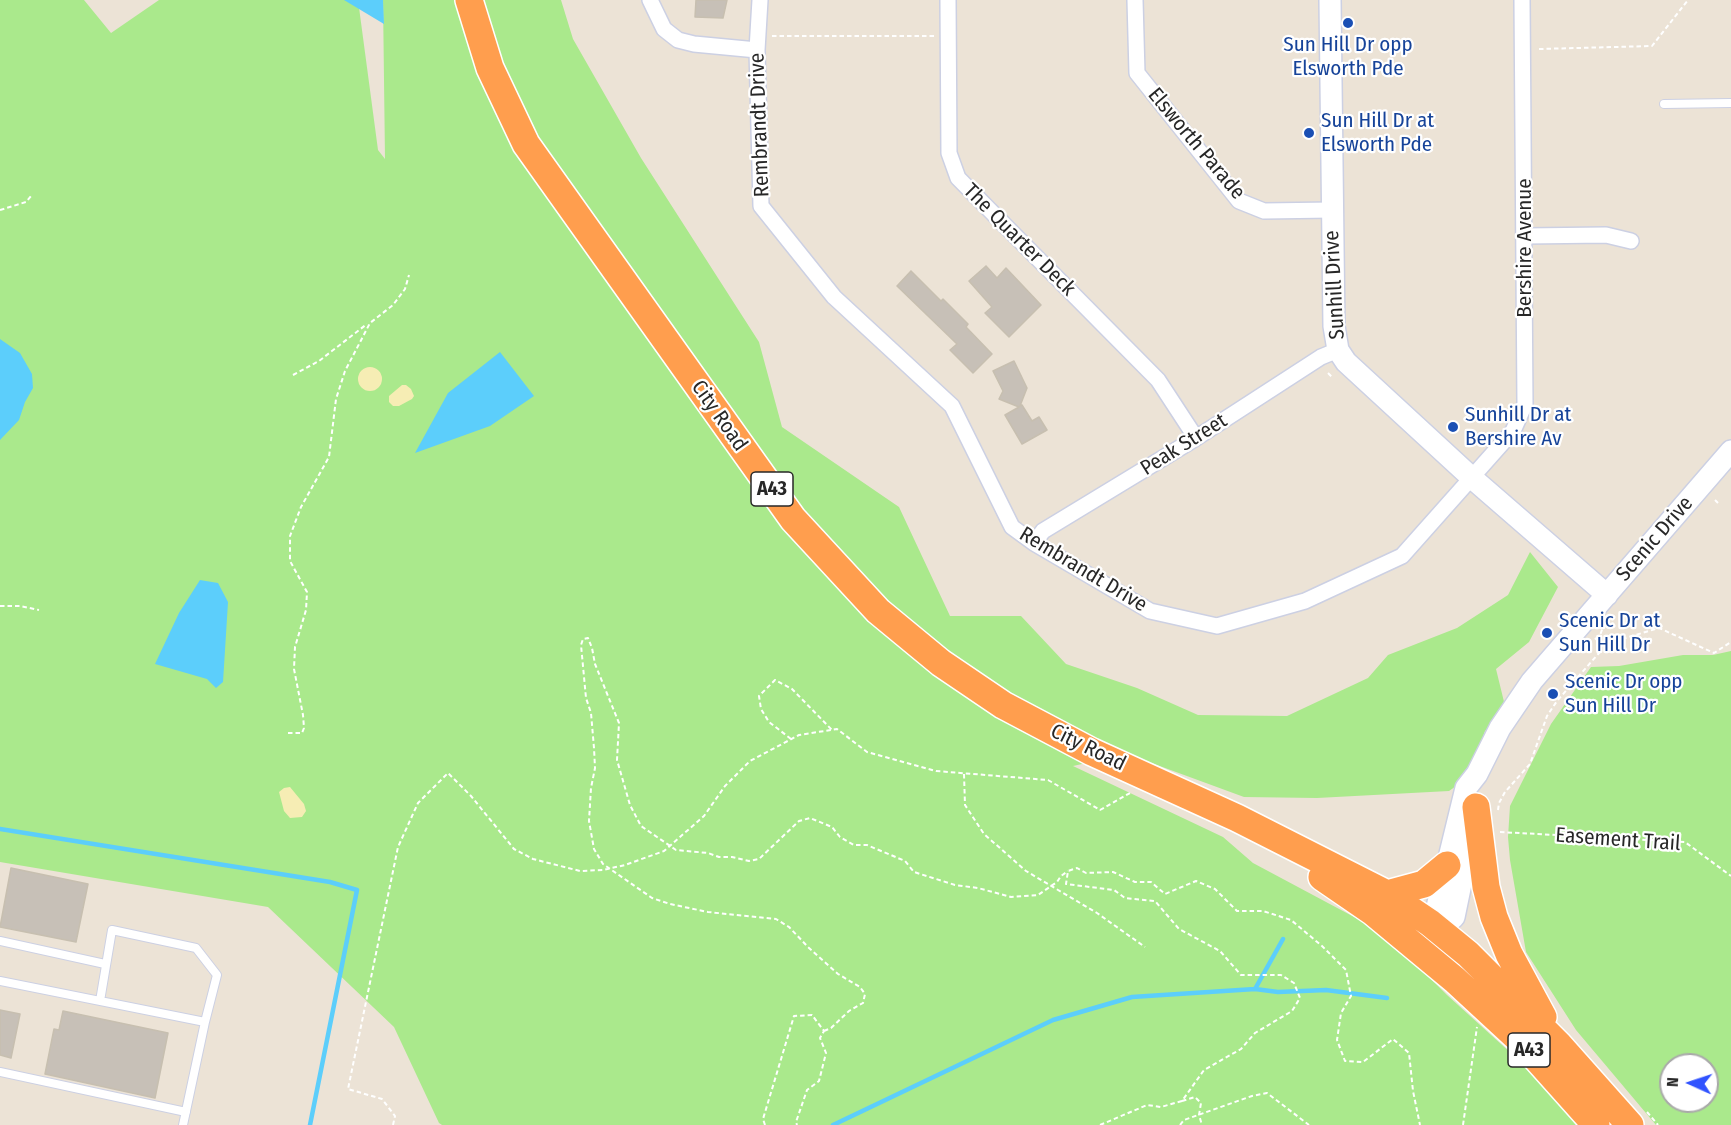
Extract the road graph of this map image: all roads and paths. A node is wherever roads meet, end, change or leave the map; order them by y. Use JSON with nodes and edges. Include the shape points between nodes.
{"nodes":[{"id":1,"x":469,"y":0,"type":"edge"},
{"id":2,"x":650,"y":0,"type":"edge"},
{"id":3,"x":760,"y":0,"type":"edge"},
{"id":4,"x":948,"y":0,"type":"edge"},
{"id":5,"x":1135,"y":0,"type":"edge"},
{"id":6,"x":1330,"y":0,"type":"edge"},
{"id":7,"x":1522,"y":0,"type":"edge"},
{"id":8,"x":1688,"y":0,"type":"edge"},
{"id":9,"x":771,"y":36,"type":"dead end"},
{"id":10,"x":934,"y":36,"type":"dead end"},
{"id":11,"x":1539,"y":48,"type":"dead end"},
{"id":12,"x":757,"y":50,"type":"junction"},
{"id":13,"x":1731,"y":103,"type":"edge"},
{"id":14,"x":1664,"y":104,"type":"dead end"},
{"id":15,"x":32,"y":195,"type":"dead end"},
{"id":16,"x":0,"y":210,"type":"edge"},
{"id":17,"x":1332,"y":210,"type":"junction"},
{"id":18,"x":1525,"y":236,"type":"junction"},
{"id":19,"x":1631,"y":241,"type":"dead end"},
{"id":20,"x":409,"y":276,"type":"dead end"},
{"id":21,"x":370,"y":323,"type":"junction"},
{"id":22,"x":1338,"y":350,"type":"junction"},
{"id":23,"x":1328,"y":373,"type":"dead end"},
{"id":24,"x":293,"y":375,"type":"dead end"},
{"id":25,"x":1332,"y":377,"type":"dead end"},
{"id":26,"x":1196,"y":438,"type":"junction"},
{"id":27,"x":1731,"y":451,"type":"edge"},
{"id":28,"x":1472,"y":478,"type":"junction"},
{"id":29,"x":1034,"y":543,"type":"junction"},
{"id":30,"x":1606,"y":595,"type":"junction"},
{"id":31,"x":0,"y":606,"type":"edge"},
{"id":32,"x":39,"y":610,"type":"dead end"},
{"id":33,"x":1581,"y":625,"type":"junction"},
{"id":34,"x":1731,"y":642,"type":"edge"},
{"id":35,"x":1600,"y":643,"type":"junction"},
{"id":36,"x":832,"y":730,"type":"junction"},
{"id":37,"x":288,"y":733,"type":"dead end"},
{"id":38,"x":792,"y":739,"type":"junction"},
{"id":39,"x":964,"y":774,"type":"junction"},
{"id":40,"x":1477,"y":774,"type":"junction"},
{"id":41,"x":1154,"y":780,"type":"junction"},
{"id":42,"x":1487,"y":810,"type":"junction"},
{"id":43,"x":1496,"y":831,"type":"dead end"},
{"id":44,"x":670,"y":846,"type":"junction"},
{"id":45,"x":1448,"y":866,"type":"junction"},
{"id":46,"x":608,"y":868,"type":"junction"},
{"id":47,"x":1068,"y":871,"type":"junction"},
{"id":48,"x":1731,"y":876,"type":"edge"},
{"id":49,"x":1051,"y":886,"type":"junction"},
{"id":50,"x":1380,"y":903,"type":"junction"},
{"id":51,"x":1439,"y":930,"type":"junction"},
{"id":52,"x":0,"y":941,"type":"edge"},
{"id":53,"x":1145,"y":947,"type":"dead end"},
{"id":54,"x":105,"y":964,"type":"junction"},
{"id":55,"x":1455,"y":980,"type":"junction"},
{"id":56,"x":0,"y":981,"type":"edge"},
{"id":57,"x":100,"y":1001,"type":"junction"},
{"id":58,"x":1486,"y":1009,"type":"junction"},
{"id":59,"x":206,"y":1022,"type":"junction"},
{"id":60,"x":824,"y":1031,"type":"junction"},
{"id":61,"x":1558,"y":1044,"type":"junction"},
{"id":62,"x":0,"y":1072,"type":"edge"},
{"id":63,"x":1182,"y":1101,"type":"junction"},
{"id":64,"x":186,"y":1112,"type":"junction"},
{"id":65,"x":1199,"y":1115,"type":"junction"},
{"id":66,"x":1637,"y":1117,"type":"edge"},
{"id":67,"x":183,"y":1125,"type":"edge"},
{"id":68,"x":393,"y":1125,"type":"edge"},
{"id":69,"x":765,"y":1125,"type":"edge"},
{"id":70,"x":797,"y":1125,"type":"edge"},
{"id":71,"x":1100,"y":1125,"type":"edge"},
{"id":72,"x":1180,"y":1125,"type":"edge"},
{"id":73,"x":1202,"y":1125,"type":"edge"},
{"id":74,"x":1309,"y":1125,"type":"edge"},
{"id":75,"x":1420,"y":1125,"type":"edge"},
{"id":76,"x":1463,"y":1125,"type":"edge"},
{"id":77,"x":1596,"y":1125,"type":"edge"},
{"id":78,"x":1658,"y":1125,"type":"edge"}],
"edges":[{"from":1,"to":41,"type":"highway","name":"City Road","number":"A43","via":[[490,68],[526,144],[793,519],[878,611],[941,663],[1003,705]]},
{"from":2,"to":12,"type":"street","via":[[664,29],[678,40]]},
{"from":3,"to":12,"type":"street","name":"Rembrandt Drive"},
{"from":4,"to":26,"type":"street","name":"The Quarter Deck","via":[[949,153],[958,178],[1158,380]]},
{"from":5,"to":17,"type":"street","name":"Elsworth Parade","via":[[1137,73],[1239,201],[1264,211]]},
{"from":6,"to":17,"type":"main road","name":"Sunhill Drive"},
{"from":7,"to":18,"type":"street","name":"Bershire Avenue"},
{"from":8,"to":11,"type":"path","via":[[1652,46]]},
{"from":9,"to":10,"type":"path"},
{"from":12,"to":29,"type":"street","name":"Rembrandt Drive","via":[[761,206],[834,297],[952,406],[1011,527]]},
{"from":13,"to":14,"type":"lane"},
{"from":15,"to":16,"type":"path","via":[[26,202]]},
{"from":17,"to":22,"type":"main road","name":"Sunhill Drive"},
{"from":18,"to":19,"type":"street","via":[[1606,235]]},
{"from":18,"to":28,"type":"street","name":"Bershire Avenue","via":[[1525,404],[1513,431]]},
{"from":20,"to":21,"type":"path","via":[[393,305]]},
{"from":21,"to":24,"type":"path"},
{"from":21,"to":37,"type":"path","via":[[338,387],[329,457],[290,536],[290,561],[307,592],[294,669],[304,728],[302,733]]},
{"from":22,"to":26,"type":"street","name":"Peak Street","via":[[1321,357]]},
{"from":22,"to":28,"type":"main road","name":"Sunhill Drive","via":[[1346,362]]},
{"from":23,"to":25,"type":"path"},
{"from":26,"to":29,"type":"street","name":"Peak Street","via":[[1043,531]]},
{"from":27,"to":30,"type":"main road","name":"Scenic Drive"},
{"from":28,"to":29,"type":"street","name":"Rembrandt Drive","via":[[1402,556],[1305,601],[1217,626],[1150,611]]},
{"from":28,"to":30,"type":"main road","name":"Sunhill Drive"},
{"from":30,"to":33,"type":"main road","name":"Scenic Drive"},
{"from":31,"to":32,"type":"path"},
{"from":33,"to":35,"type":"path"},
{"from":33,"to":40,"type":"main road","name":"Scenic Drive","via":[[1513,708]]},
{"from":34,"to":35,"type":"path","via":[[1714,653],[1659,628]]},
{"from":35,"to":42,"type":"path","via":[[1599,653],[1547,716],[1530,764],[1499,803]]},
{"from":36,"to":38,"type":"path"},
{"from":36,"to":38,"type":"path","via":[[792,689],[775,680],[759,696],[761,709],[769,722]]},
{"from":36,"to":39,"type":"path","via":[[837,729],[867,752],[936,771]]},
{"from":38,"to":44,"type":"path","via":[[750,761],[725,786],[704,816]]},
{"from":39,"to":41,"type":"path","via":[[1048,780],[1100,810]]},
{"from":39,"to":49,"type":"path","via":[[965,805],[984,834],[1026,871]]},
{"from":40,"to":42,"type":"main road","name":"Scenic Drive"},
{"from":40,"to":45,"type":"main road","name":"Scenic Drive","via":[[1466,788]]},
{"from":41,"to":50,"type":"highway","name":"City Road","number":"A43","via":[[1238,818]]},
{"from":42,"to":51,"type":"main road","name":"Scenic Drive","via":[[1454,917]]},
{"from":42,"to":61,"type":"highway","via":[[1485,887],[1494,917],[1509,954]]},
{"from":43,"to":48,"type":"path","name":"Easement Trail","via":[[1685,842]]},
{"from":44,"to":46,"type":"path","via":[[645,859]]},
{"from":44,"to":46,"type":"path","via":[[641,826],[630,805],[617,760],[619,723],[588,638],[583,639],[595,768],[589,821],[594,849]]},
{"from":44,"to":49,"type":"path","via":[[719,857],[759,859],[799,821],[810,818],[831,827],[854,845],[867,845],[904,861],[914,872],[955,885],[1011,897],[1038,895]]},
{"from":45,"to":50,"type":"highway","via":[[1424,884]]},
{"from":45,"to":51,"type":"main road","name":"Scenic Drive","via":[[1437,907]]},
{"from":46,"to":60,"type":"path","via":[[652,898],[670,904],[776,919],[789,927],[838,975],[865,994],[863,1003]]},
{"from":46,"to":68,"type":"path","via":[[580,871],[556,867],[514,849],[448,773],[418,803],[399,847],[348,1089],[382,1099],[395,1116]]},
{"from":47,"to":49,"type":"path"},
{"from":47,"to":63,"type":"path","via":[[1066,884],[1114,890],[1125,898],[1155,901],[1179,929],[1220,951],[1241,975],[1281,975],[1294,983],[1300,998],[1292,1011],[1255,1033],[1241,1049],[1204,1070]]},
{"from":47,"to":75,"type":"path","via":[[1077,868],[1086,873],[1113,872],[1135,882],[1151,882],[1165,894],[1196,881],[1215,889],[1237,911],[1263,910],[1291,920],[1346,970],[1351,996],[1341,1013],[1337,1040],[1345,1061],[1363,1062],[1393,1039],[1409,1053]]},
{"from":49,"to":53,"type":"path"},
{"from":50,"to":51,"type":"highway","name":"City Road","number":"A43"},
{"from":50,"to":55,"type":"highway","name":"City Road","number":"A43"},
{"from":51,"to":55,"type":"highway","via":[[1439,946]]},
{"from":51,"to":61,"type":"highway","name":"City Road","number":"A43"},
{"from":52,"to":54,"type":"lane"},
{"from":54,"to":57,"type":"lane"},
{"from":54,"to":59,"type":"lane","via":[[112,930],[196,948],[217,975]]},
{"from":55,"to":58,"type":"highway","name":"City Road","number":"A43"},
{"from":56,"to":57,"type":"lane"},
{"from":57,"to":59,"type":"lane"},
{"from":58,"to":76,"type":"path","via":[[1475,1031]]},
{"from":58,"to":77,"type":"highway","name":"City Road","number":"A43","via":[[1521,1041]]},
{"from":59,"to":64,"type":"lane"},
{"from":60,"to":69,"type":"path","via":[[812,1015],[794,1016],[763,1119]]},
{"from":60,"to":70,"type":"path","via":[[820,1038],[826,1053],[819,1081],[807,1090]]},
{"from":61,"to":66,"type":"highway","name":"City Road","number":"A43"},
{"from":62,"to":64,"type":"lane"},
{"from":63,"to":65,"type":"path","via":[[1195,1097],[1201,1103]]},
{"from":63,"to":71,"type":"path","via":[[1161,1107],[1147,1105]]},
{"from":64,"to":67,"type":"lane"},
{"from":65,"to":72,"type":"path"},
{"from":65,"to":73,"type":"path"},
{"from":65,"to":74,"type":"path","via":[[1267,1093]]},
{"from":66,"to":78,"type":"path"}]}
